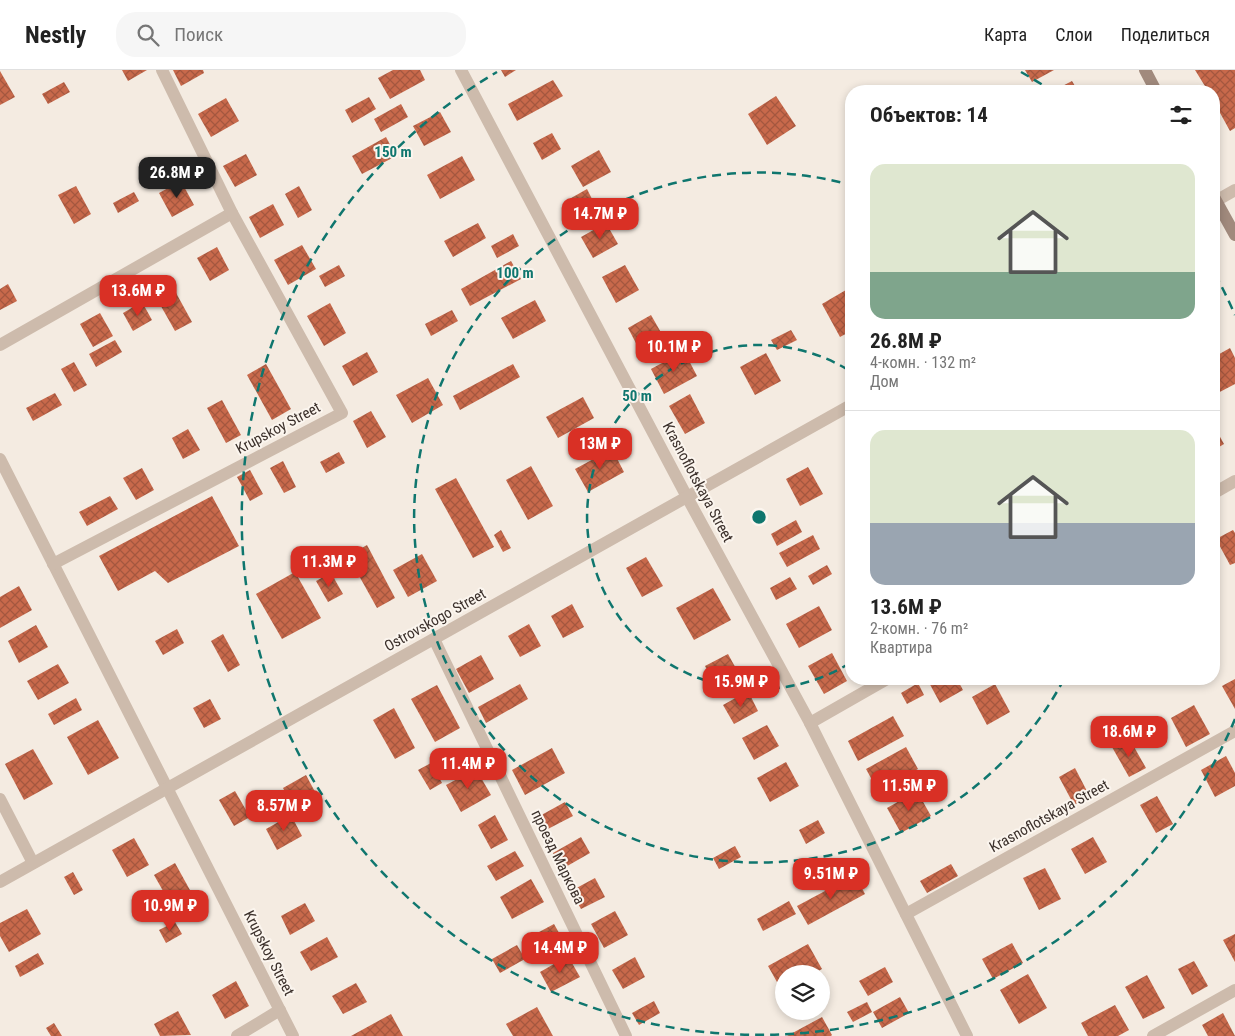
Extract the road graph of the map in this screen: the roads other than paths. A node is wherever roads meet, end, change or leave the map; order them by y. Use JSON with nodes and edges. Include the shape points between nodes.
{"nodes":[{"id":1,"x":162,"y":70,"type":"edge"},
{"id":2,"x":461,"y":70,"type":"edge"},
{"id":3,"x":1145,"y":70,"type":"edge"},
{"id":4,"x":1153,"y":85,"type":"edge"},
{"id":5,"x":1235,"y":190,"type":"edge"},
{"id":6,"x":1220,"y":197,"type":"edge"},
{"id":7,"x":1220,"y":210,"type":"edge"},
{"id":8,"x":232,"y":213,"type":"junction"},
{"id":9,"x":1235,"y":235,"type":"edge"},
{"id":10,"x":0,"y":345,"type":"edge"},
{"id":11,"x":845,"y":408,"type":"edge"},
{"id":12,"x":0,"y":459,"type":"edge"},
{"id":13,"x":1235,"y":481,"type":"edge"},
{"id":14,"x":1220,"y":490,"type":"edge"},
{"id":15,"x":687,"y":497,"type":"junction"},
{"id":16,"x":53,"y":564,"type":"junction"},
{"id":17,"x":434,"y":639,"type":"junction"},
{"id":18,"x":876,"y":685,"type":"edge"},
{"id":19,"x":810,"y":723,"type":"junction"},
{"id":20,"x":1235,"y":731,"type":"edge"},
{"id":21,"x":167,"y":788,"type":"junction"},
{"id":22,"x":0,"y":799,"type":"edge"},
{"id":23,"x":34,"y":863,"type":"junction"},
{"id":24,"x":0,"y":882,"type":"edge"},
{"id":25,"x":906,"y":914,"type":"junction"},
{"id":26,"x":1235,"y":990,"type":"edge"},
{"id":27,"x":280,"y":1010,"type":"junction"},
{"id":28,"x":238,"y":1036,"type":"edge"},
{"id":29,"x":293,"y":1036,"type":"edge"},
{"id":30,"x":626,"y":1036,"type":"edge"},
{"id":31,"x":967,"y":1036,"type":"edge"},
{"id":32,"x":1153,"y":1036,"type":"edge"}],
"edges":[{"from":1,"to":8,"type":"lane","name":"Krupskoy Street"},
{"from":2,"to":15,"type":"lane","name":"Krasnoflotskaya Street"},
{"from":3,"to":4,"type":"main road"},
{"from":5,"to":6,"type":"lane"},
{"from":7,"to":9,"type":"main road"},
{"from":8,"to":10,"type":"lane"},
{"from":8,"to":16,"type":"lane","name":"Krupskoy Street","via":[[342,413]]},
{"from":11,"to":15,"type":"lane","name":"Ostrovskogo Street"},
{"from":12,"to":16,"type":"lane","name":"Krupskoy Street"},
{"from":13,"to":14,"type":"lane"},
{"from":15,"to":17,"type":"lane","name":"Ostrovskogo Street"},
{"from":15,"to":19,"type":"lane","name":"Krasnoflotskaya Street"},
{"from":16,"to":21,"type":"lane","name":"Krupskoy Street"},
{"from":17,"to":21,"type":"lane","name":"Ostrovskogo Street"},
{"from":17,"to":30,"type":"lane","name":"проезд Маркова"},
{"from":18,"to":19,"type":"lane"},
{"from":19,"to":25,"type":"lane","name":"Krasnoflotskaya Street"},
{"from":20,"to":25,"type":"lane","name":"Krasnoflotskaya Street"},
{"from":21,"to":23,"type":"lane","name":"Ostrovskogo Street"},
{"from":21,"to":27,"type":"lane","name":"Krupskoy Street"},
{"from":22,"to":23,"type":"lane"},
{"from":23,"to":24,"type":"lane","name":"Ostrovskogo Street"},
{"from":25,"to":31,"type":"lane","name":"Krasnoflotskaya Street"},
{"from":26,"to":32,"type":"lane"},
{"from":27,"to":28,"type":"lane"},
{"from":27,"to":29,"type":"lane","name":"Krupskoy Street"}]}
